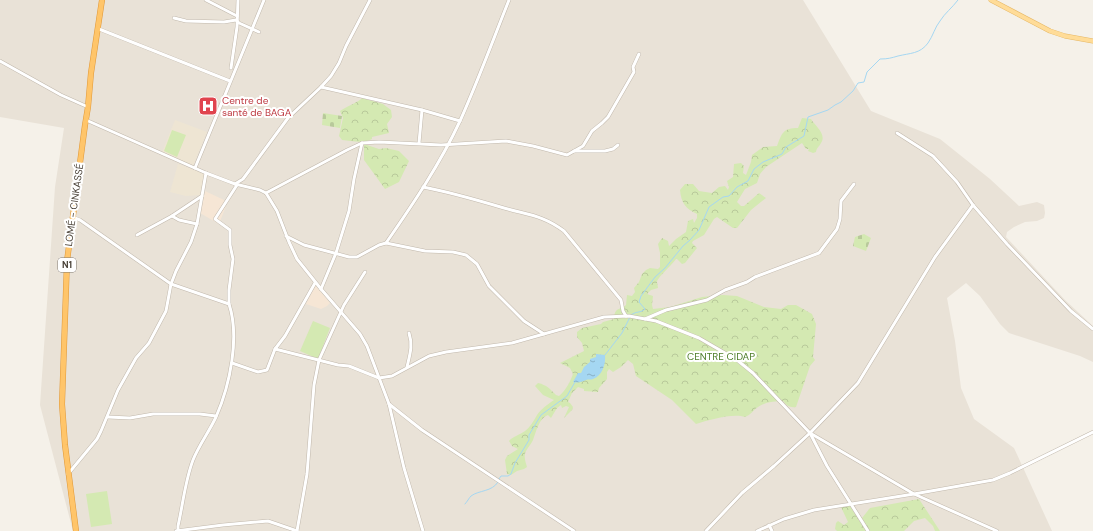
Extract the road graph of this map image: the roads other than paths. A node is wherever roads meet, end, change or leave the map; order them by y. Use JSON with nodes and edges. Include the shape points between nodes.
{"nodes":[{"id":1,"x":102,"y":0,"type":"edge"},
{"id":2,"x":206,"y":0,"type":"edge"},
{"id":3,"x":238,"y":0,"type":"edge"},
{"id":4,"x":264,"y":0,"type":"edge"},
{"id":5,"x":370,"y":0,"type":"edge"},
{"id":6,"x":509,"y":0,"type":"edge"},
{"id":7,"x":991,"y":0,"type":"edge"},
{"id":8,"x":237,"y":16,"type":"junction"},
{"id":9,"x":174,"y":18,"type":"dead end"},
{"id":10,"x":237,"y":21,"type":"junction"},
{"id":11,"x":252,"y":28,"type":"junction"},
{"id":12,"x":99,"y":29,"type":"junction"},
{"id":13,"x":259,"y":32,"type":"dead end"},
{"id":14,"x":1093,"y":41,"type":"edge"},
{"id":15,"x":639,"y":54,"type":"dead end"},
{"id":16,"x":0,"y":61,"type":"edge"},
{"id":17,"x":231,"y":68,"type":"dead end"},
{"id":18,"x":230,"y":81,"type":"junction"},
{"id":19,"x":321,"y":87,"type":"junction"},
{"id":20,"x":88,"y":107,"type":"junction"},
{"id":21,"x":422,"y":110,"type":"junction"},
{"id":22,"x":86,"y":120,"type":"junction"},
{"id":23,"x":460,"y":121,"type":"junction"},
{"id":24,"x":897,"y":133,"type":"dead end"},
{"id":25,"x":362,"y":143,"type":"junction"},
{"id":26,"x":419,"y":143,"type":"junction"},
{"id":27,"x":448,"y":144,"type":"junction"},
{"id":28,"x":618,"y":145,"type":"dead end"},
{"id":29,"x":574,"y":151,"type":"junction"},
{"id":30,"x":195,"y":168,"type":"junction"},
{"id":31,"x":206,"y":173,"type":"junction"},
{"id":32,"x":236,"y":184,"type":"junction"},
{"id":33,"x":854,"y":184,"type":"dead end"},
{"id":34,"x":423,"y":187,"type":"junction"},
{"id":35,"x":266,"y":193,"type":"junction"},
{"id":36,"x":202,"y":196,"type":"junction"},
{"id":37,"x":973,"y":205,"type":"junction"},
{"id":38,"x":172,"y":216,"type":"junction"},
{"id":39,"x":72,"y":217,"type":"junction"},
{"id":40,"x":196,"y":224,"type":"junction"},
{"id":41,"x":137,"y":235,"type":"dead end"},
{"id":42,"x":286,"y":236,"type":"junction"},
{"id":43,"x":386,"y":243,"type":"junction"},
{"id":44,"x":336,"y":253,"type":"junction"},
{"id":45,"x":365,"y":272,"type":"dead end"},
{"id":46,"x":315,"y":283,"type":"junction"},
{"id":47,"x":171,"y":284,"type":"junction"},
{"id":48,"x":321,"y":289,"type":"junction"},
{"id":49,"x":229,"y":304,"type":"junction"},
{"id":50,"x":340,"y":312,"type":"junction"},
{"id":51,"x":629,"y":316,"type":"junction"},
{"id":52,"x":645,"y":319,"type":"junction"},
{"id":53,"x":1093,"y":329,"type":"edge"},
{"id":54,"x":409,"y":333,"type":"dead end"},
{"id":55,"x":544,"y":334,"type":"junction"},
{"id":56,"x":275,"y":349,"type":"junction"},
{"id":57,"x":319,"y":360,"type":"junction"},
{"id":58,"x":232,"y":363,"type":"junction"},
{"id":59,"x":406,"y":367,"type":"junction"},
{"id":60,"x":379,"y":378,"type":"junction"},
{"id":61,"x":389,"y":404,"type":"junction"},
{"id":62,"x":216,"y":416,"type":"junction"},
{"id":63,"x":108,"y":417,"type":"junction"},
{"id":64,"x":1093,"y":432,"type":"edge"},
{"id":65,"x":810,"y":433,"type":"junction"},
{"id":66,"x":68,"y":474,"type":"junction"},
{"id":67,"x":914,"y":494,"type":"junction"},
{"id":68,"x":851,"y":504,"type":"junction"},
{"id":69,"x":769,"y":525,"type":"junction"},
{"id":70,"x":76,"y":531,"type":"edge"},
{"id":71,"x":177,"y":531,"type":"edge"},
{"id":72,"x":297,"y":531,"type":"edge"},
{"id":73,"x":423,"y":531,"type":"edge"},
{"id":74,"x":574,"y":531,"type":"edge"},
{"id":75,"x":706,"y":531,"type":"edge"},
{"id":76,"x":757,"y":531,"type":"edge"},
{"id":77,"x":772,"y":531,"type":"edge"},
{"id":78,"x":868,"y":531,"type":"edge"},
{"id":79,"x":997,"y":531,"type":"edge"}],
"edges":[{"from":1,"to":12,"type":"highway","name":"LOMÉ - CINKASSÉ","number":"N1"},
{"from":2,"to":8,"type":"street"},
{"from":3,"to":8,"type":"street"},
{"from":4,"to":11,"type":"street"},
{"from":5,"to":19,"type":"street","via":[[339,63]]},
{"from":6,"to":23,"type":"street"},
{"from":7,"to":14,"type":"main road","via":[[1050,31]]},
{"from":8,"to":10,"type":"street"},
{"from":9,"to":10,"type":"street","via":[[186,21]]},
{"from":10,"to":11,"type":"street"},
{"from":10,"to":17,"type":"street"},
{"from":11,"to":13,"type":"street"},
{"from":11,"to":18,"type":"street"},
{"from":12,"to":18,"type":"street"},
{"from":12,"to":20,"type":"highway","name":"LOMÉ - CINKASSÉ","number":"N1"},
{"from":15,"to":29,"type":"street","via":[[632,67],[634,72],[608,117],[592,131],[583,146]]},
{"from":16,"to":20,"type":"street"},
{"from":18,"to":30,"type":"street"},
{"from":19,"to":21,"type":"street"},
{"from":19,"to":32,"type":"street","via":[[288,118],[243,179]]},
{"from":20,"to":22,"type":"highway","name":"LOMÉ - CINKASSÉ","number":"N1"},
{"from":21,"to":23,"type":"street"},
{"from":21,"to":26,"type":"street"},
{"from":22,"to":30,"type":"street"},
{"from":22,"to":39,"type":"highway","name":"LOMÉ - CINKASSÉ","number":"N1"},
{"from":23,"to":27,"type":"street"},
{"from":24,"to":37,"type":"street","via":[[933,156],[957,182]]},
{"from":25,"to":26,"type":"street"},
{"from":25,"to":35,"type":"street"},
{"from":25,"to":44,"type":"street","via":[[349,211]]},
{"from":26,"to":27,"type":"street"},
{"from":27,"to":29,"type":"street","via":[[506,141],[567,155]]},
{"from":27,"to":34,"type":"street"},
{"from":28,"to":29,"type":"street","via":[[613,150]]},
{"from":30,"to":31,"type":"street"},
{"from":31,"to":32,"type":"street"},
{"from":31,"to":36,"type":"street"},
{"from":32,"to":35,"type":"street"},
{"from":32,"to":49,"type":"street","via":[[215,219],[230,230],[233,259],[228,290]]},
{"from":33,"to":52,"type":"street","via":[[841,201],[837,229],[819,253],[755,277],[706,300],[666,310]]},
{"from":34,"to":43,"type":"street"},
{"from":34,"to":51,"type":"street","via":[[538,217],[554,224],[564,231],[612,288],[621,300],[623,311]]},
{"from":35,"to":42,"type":"street","via":[[277,211]]},
{"from":36,"to":38,"type":"street"},
{"from":36,"to":40,"type":"street"},
{"from":37,"to":53,"type":"street","via":[[1071,311]]},
{"from":37,"to":65,"type":"street","via":[[935,256],[858,383]]},
{"from":38,"to":40,"type":"street"},
{"from":38,"to":41,"type":"street"},
{"from":39,"to":47,"type":"street"},
{"from":39,"to":66,"type":"highway","name":"LOMÉ - CINKASSÉ","number":"N1","via":[[67,261],[62,404]]},
{"from":40,"to":47,"type":"street","via":[[191,242]]},
{"from":42,"to":44,"type":"street","via":[[304,245]]},
{"from":42,"to":46,"type":"street","via":[[293,252]]},
{"from":43,"to":44,"type":"street","via":[[357,257]]},
{"from":43,"to":55,"type":"street","via":[[425,251],[466,255],[477,264],[489,286],[524,321]]},
{"from":44,"to":48,"type":"street"},
{"from":45,"to":50,"type":"street"},
{"from":46,"to":48,"type":"street"},
{"from":46,"to":56,"type":"street"},
{"from":47,"to":49,"type":"street"},
{"from":47,"to":63,"type":"street","via":[[166,311],[149,343],[136,358],[118,390]]},
{"from":48,"to":50,"type":"street"},
{"from":49,"to":58,"type":"street","via":[[233,318]]},
{"from":50,"to":57,"type":"street"},
{"from":50,"to":60,"type":"street","via":[[360,334]]},
{"from":51,"to":52,"type":"street"},
{"from":51,"to":55,"type":"street","via":[[604,316]]},
{"from":52,"to":65,"type":"street","via":[[699,338],[737,360],[753,373]]},
{"from":54,"to":59,"type":"street","via":[[412,349]]},
{"from":55,"to":59,"type":"street","via":[[512,343],[428,356]]},
{"from":56,"to":57,"type":"street"},
{"from":56,"to":58,"type":"street","via":[[267,370],[258,372]]},
{"from":57,"to":60,"type":"street","via":[[349,366]]},
{"from":57,"to":72,"type":"street","via":[[314,385],[307,474]]},
{"from":58,"to":62,"type":"street"},
{"from":59,"to":60,"type":"street","via":[[392,376]]},
{"from":60,"to":61,"type":"street"},
{"from":61,"to":73,"type":"street","via":[[404,468]]},
{"from":61,"to":74,"type":"street","via":[[422,430]]},
{"from":62,"to":63,"type":"street","via":[[153,414],[130,418]]},
{"from":62,"to":71,"type":"street","via":[[192,465]]},
{"from":63,"to":66,"type":"street","via":[[97,439]]},
{"from":64,"to":67,"type":"street","via":[[993,480]]},
{"from":65,"to":67,"type":"street"},
{"from":65,"to":68,"type":"street"},
{"from":65,"to":75,"type":"street","via":[[737,498]]},
{"from":66,"to":70,"type":"highway","name":"LOMÉ - CINKASSÉ","number":"N1"},
{"from":67,"to":68,"type":"street"},
{"from":67,"to":79,"type":"street"},
{"from":68,"to":69,"type":"street","via":[[814,510]]},
{"from":68,"to":78,"type":"street"},
{"from":69,"to":76,"type":"street"},
{"from":69,"to":77,"type":"street"},
{"from":71,"to":72,"type":"street","via":[[268,521]]}]}
